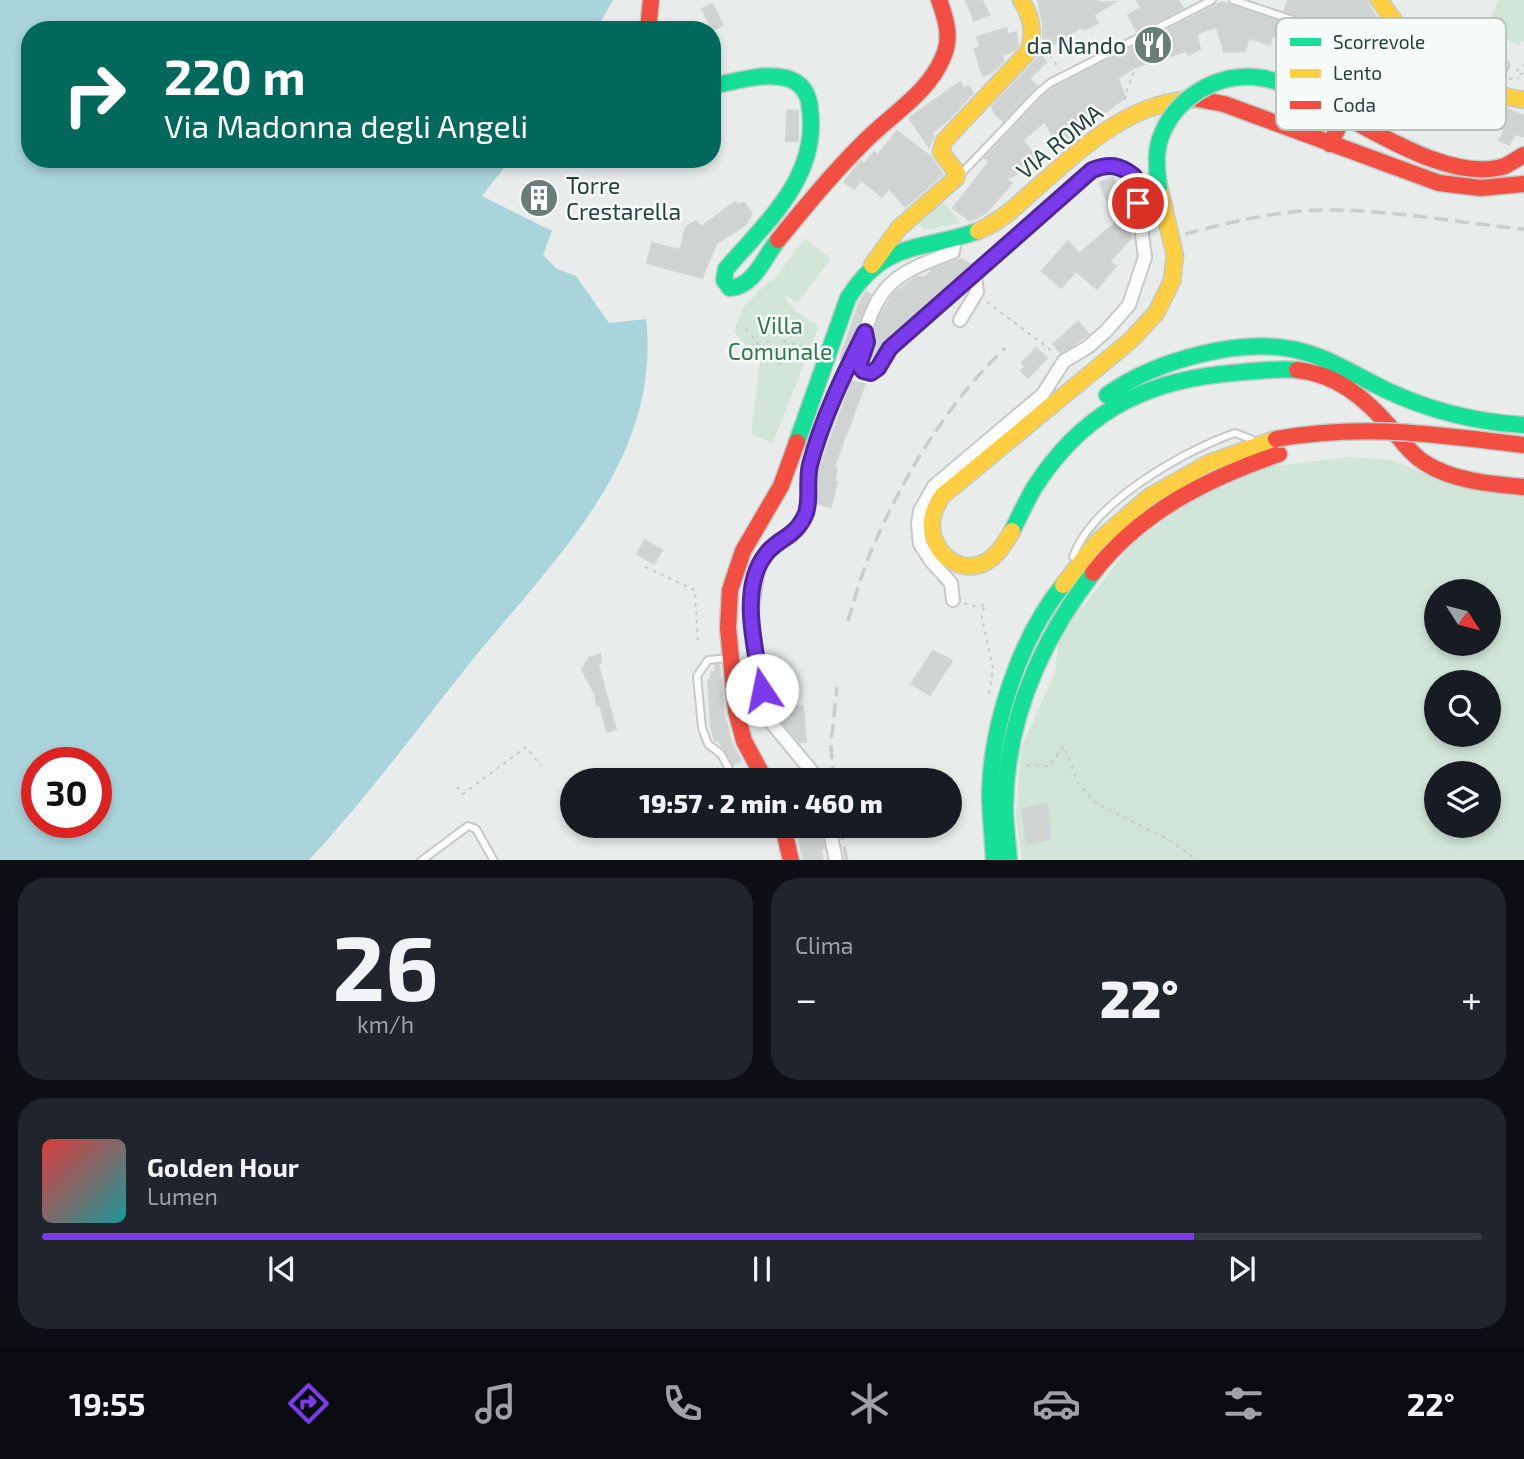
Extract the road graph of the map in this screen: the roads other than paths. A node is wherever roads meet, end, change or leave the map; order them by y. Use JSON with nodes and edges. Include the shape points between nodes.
{"nodes":[{"id":1,"x":652,"y":0,"type":"edge"},
{"id":2,"x":939,"y":0,"type":"edge"},
{"id":3,"x":1021,"y":0,"type":"edge"},
{"id":4,"x":1212,"y":0,"type":"edge"},
{"id":5,"x":1233,"y":0,"type":"edge"},
{"id":6,"x":1379,"y":0,"type":"edge"},
{"id":7,"x":1390,"y":0,"type":"edge"},
{"id":8,"x":1291,"y":18,"type":"edge"},
{"id":9,"x":1392,"y":18,"type":"edge"},
{"id":10,"x":1402,"y":18,"type":"edge"},
{"id":11,"x":649,"y":21,"type":"edge"},
{"id":12,"x":1276,"y":82,"type":"edge"},
{"id":13,"x":721,"y":85,"type":"edge"},
{"id":14,"x":1506,"y":95,"type":"edge"},
{"id":15,"x":1524,"y":100,"type":"edge"},
{"id":16,"x":1276,"y":124,"type":"edge"},
{"id":17,"x":1293,"y":130,"type":"edge"},
{"id":18,"x":1337,"y":130,"type":"edge"},
{"id":19,"x":1373,"y":130,"type":"edge"},
{"id":20,"x":1330,"y":144,"type":"junction"},
{"id":21,"x":1524,"y":155,"type":"edge"},
{"id":22,"x":956,"y":178,"type":"junction"},
{"id":23,"x":1524,"y":184,"type":"edge"},
{"id":24,"x":912,"y":216,"type":"junction"},
{"id":25,"x":955,"y":237,"type":"junction"},
{"id":26,"x":914,"y":246,"type":"junction"},
{"id":27,"x":872,"y":265,"type":"junction"},
{"id":28,"x":975,"y":274,"type":"junction"},
{"id":29,"x":960,"y":320,"type":"dead end"},
{"id":30,"x":865,"y":332,"type":"junction"},
{"id":31,"x":1524,"y":425,"type":"edge"},
{"id":32,"x":1272,"y":445,"type":"junction"},
{"id":33,"x":1524,"y":445,"type":"edge"},
{"id":34,"x":1524,"y":460,"type":"edge"},
{"id":35,"x":1524,"y":487,"type":"edge"},
{"id":36,"x":1034,"y":489,"type":"junction"},
{"id":37,"x":953,"y":600,"type":"road end"},
{"id":38,"x":732,"y":664,"type":"junction"},
{"id":39,"x":729,"y":768,"type":"edge"},
{"id":40,"x":756,"y":768,"type":"edge"},
{"id":41,"x":810,"y":768,"type":"edge"},
{"id":42,"x":786,"y":838,"type":"edge"},
{"id":43,"x":831,"y":838,"type":"edge"},
{"id":44,"x":421,"y":860,"type":"edge"},
{"id":45,"x":494,"y":860,"type":"edge"},
{"id":46,"x":791,"y":860,"type":"edge"},
{"id":47,"x":835,"y":860,"type":"edge"},
{"id":48,"x":994,"y":860,"type":"edge"},
{"id":49,"x":1009,"y":860,"type":"edge"}],
"edges":[{"from":1,"to":11,"type":"main road"},
{"from":2,"to":13,"type":"main road","via":[[947,45],[939,71],[847,159],[751,279],[734,289],[724,280],[726,269],[803,173],[811,136],[810,99],[804,88],[780,77]]},
{"from":3,"to":22,"type":"main road","via":[[1030,15],[1034,39],[1023,59],[944,141],[941,152]]},
{"from":4,"to":22,"type":"lane","via":[[1050,83]]},
{"from":5,"to":8,"type":"lane"},
{"from":6,"to":9,"type":"main road"},
{"from":7,"to":10,"type":"street"},
{"from":12,"to":36,"type":"main road","bridge":true,"via":[[1245,76],[1224,79],[1191,96],[1176,110],[1157,152],[1159,187],[1175,255],[1161,306],[1130,340],[949,488],[934,505],[933,541],[959,565],[986,563],[1004,542]]},
{"from":14,"to":15,"type":"main road"},
{"from":16,"to":25,"type":"main road","name":"VIA ROMA","via":[[1224,104],[1193,99],[1117,114],[1009,213],[987,227]]},
{"from":17,"to":20,"type":"main road","name":"VIA ROMA"},
{"from":18,"to":20,"type":"main road"},
{"from":19,"to":21,"type":"main road","via":[[1476,171],[1494,169]]},
{"from":20,"to":23,"type":"main road","name":"VIA ROMA","via":[[1455,187],[1475,190]]},
{"from":22,"to":24,"type":"main road"},
{"from":24,"to":26,"type":"main road"},
{"from":24,"to":27,"type":"main road","via":[[887,241]]},
{"from":25,"to":26,"type":"main road","name":"VIA ROMA"},
{"from":25,"to":30,"type":"street","via":[[953,251],[897,276],[886,287]]},
{"from":26,"to":27,"type":"main road","name":"VIA ROMA"},
{"from":27,"to":38,"type":"main road","via":[[848,298],[781,486],[736,568],[729,603]]},
{"from":28,"to":29,"type":"street","via":[[977,292]]},
{"from":28,"to":30,"type":"street","via":[[890,348],[871,373],[859,366],[867,342]]},
{"from":28,"to":37,"type":"street","via":[[1092,170],[1116,166],[1134,176],[1145,257],[1129,305],[1088,347],[1064,361],[1043,394],[945,476],[919,511],[920,544],[951,583]]},
{"from":30,"to":41,"type":"street","via":[[809,468],[806,512],[791,536],[759,564],[752,599],[753,637],[770,721]]},
{"from":31,"to":36,"type":"main road","via":[[1441,413],[1294,349],[1235,348],[1158,367],[1115,389],[1051,452]]},
{"from":32,"to":33,"type":"main road","bridge":true,"via":[[1321,430],[1370,429]]},
{"from":32,"to":34,"type":"main road","via":[[1393,444]]},
{"from":32,"to":48,"type":"main road","via":[[1209,461],[1144,500],[1104,534],[1050,600],[1026,642],[1000,714],[992,765]]},
{"from":32,"to":49,"type":"main road","via":[[1181,496],[1120,542],[1052,629],[1032,672],[1012,741],[1006,781]]},
{"from":35,"to":36,"type":"main road","via":[[1438,470],[1419,458],[1345,385],[1310,371],[1277,368],[1189,378],[1140,393],[1097,420],[1066,447]]},
{"from":38,"to":39,"type":"lane","via":[[708,660],[698,676],[702,728],[708,744]]},
{"from":38,"to":40,"type":"main road","via":[[739,725]]},
{"from":42,"to":46,"type":"main road"},
{"from":43,"to":47,"type":"street"},
{"from":44,"to":45,"type":"lane","via":[[468,826],[476,829]]}]}
